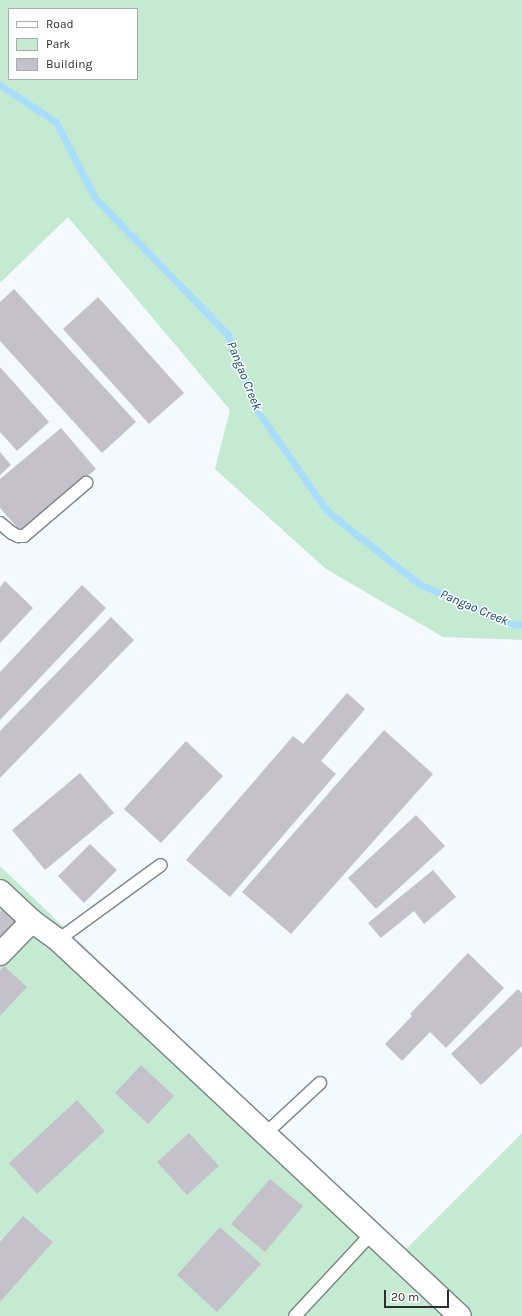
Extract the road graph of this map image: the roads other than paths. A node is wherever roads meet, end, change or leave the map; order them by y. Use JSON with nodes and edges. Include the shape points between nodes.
{"nodes":[{"id":1,"x":86,"y":483,"type":"dead end"},
{"id":2,"x":0,"y":523,"type":"edge"},
{"id":3,"x":161,"y":865,"type":"dead end"},
{"id":4,"x":0,"y":891,"type":"edge"},
{"id":5,"x":32,"y":920,"type":"junction"},
{"id":6,"x":58,"y":940,"type":"junction"},
{"id":7,"x":0,"y":954,"type":"edge"},
{"id":8,"x":320,"y":1083,"type":"dead end"},
{"id":9,"x":265,"y":1134,"type":"junction"},
{"id":10,"x":372,"y":1233,"type":"junction"},
{"id":11,"x":295,"y":1316,"type":"edge"},
{"id":12,"x":460,"y":1316,"type":"edge"}],
"edges":[{"from":1,"to":2,"type":"lane","via":[[24,536],[12,533]]},
{"from":3,"to":6,"type":"lane"},
{"from":4,"to":5,"type":"street"},
{"from":5,"to":6,"type":"street"},
{"from":5,"to":7,"type":"street"},
{"from":6,"to":9,"type":"street"},
{"from":8,"to":9,"type":"lane"},
{"from":9,"to":10,"type":"street"},
{"from":10,"to":11,"type":"lane"},
{"from":10,"to":12,"type":"street"}]}
